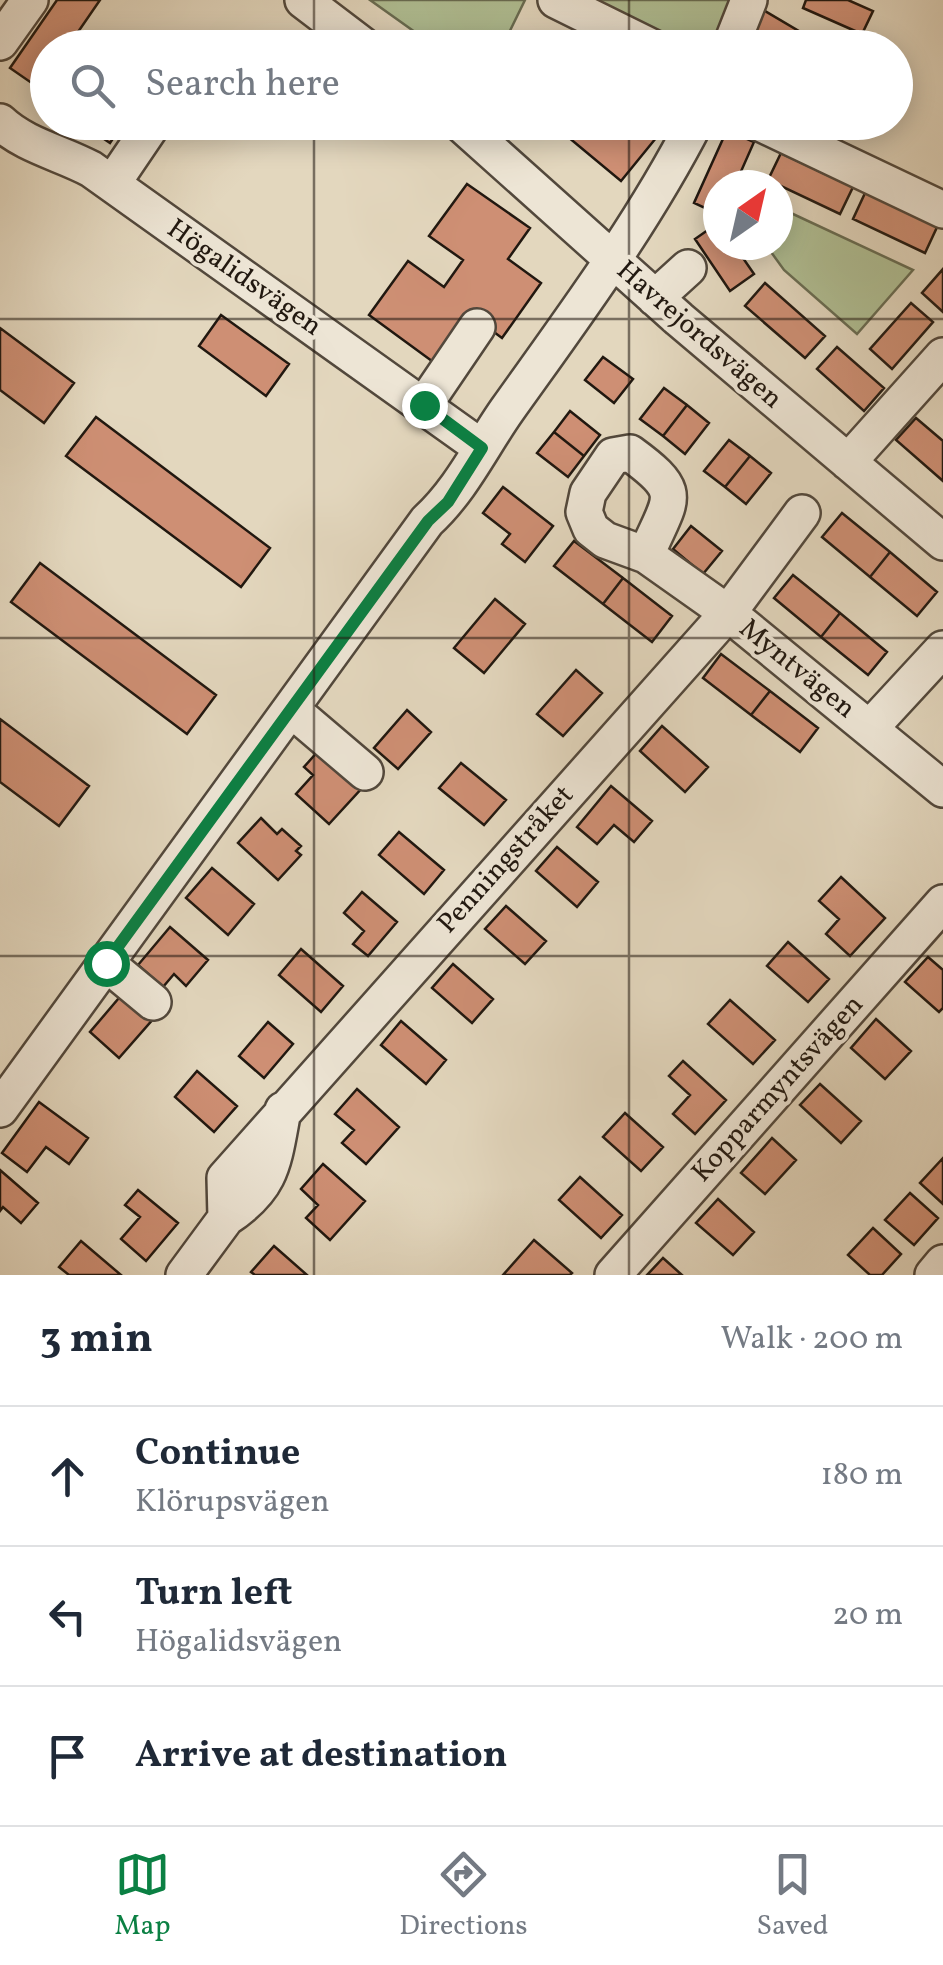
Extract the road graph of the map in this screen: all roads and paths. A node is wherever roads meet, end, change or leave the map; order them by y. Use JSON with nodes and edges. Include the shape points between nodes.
{"nodes":[{"id":1,"x":30,"y":0,"type":"edge"},
{"id":2,"x":303,"y":0,"type":"edge"},
{"id":3,"x":556,"y":0,"type":"edge"},
{"id":4,"x":749,"y":0,"type":"edge"},
{"id":5,"x":342,"y":30,"type":"edge"},
{"id":6,"x":617,"y":30,"type":"edge"},
{"id":7,"x":737,"y":30,"type":"edge"},
{"id":8,"x":0,"y":42,"type":"edge"},
{"id":9,"x":0,"y":122,"type":"edge"},
{"id":10,"x":125,"y":140,"type":"edge"},
{"id":11,"x":139,"y":140,"type":"edge"},
{"id":12,"x":479,"y":140,"type":"edge"},
{"id":13,"x":685,"y":140,"type":"edge"},
{"id":14,"x":796,"y":140,"type":"edge"},
{"id":15,"x":105,"y":179,"type":"junction"},
{"id":16,"x":943,"y":210,"type":"edge"},
{"id":17,"x":614,"y":262,"type":"junction"},
{"id":18,"x":688,"y":268,"type":"dead end"},
{"id":19,"x":655,"y":298,"type":"junction"},
{"id":20,"x":477,"y":327,"type":"dead end"},
{"id":21,"x":943,"y":356,"type":"edge"},
{"id":22,"x":424,"y":405,"type":"junction"},
{"id":23,"x":482,"y":448,"type":"junction"},
{"id":24,"x":848,"y":462,"type":"junction"},
{"id":25,"x":802,"y":513,"type":"dead end"},
{"id":26,"x":943,"y":542,"type":"edge"},
{"id":27,"x":646,"y":556,"type":"dead end"},
{"id":28,"x":728,"y":612,"type":"junction"},
{"id":29,"x":943,"y":649,"type":"edge"},
{"id":30,"x":291,"y":709,"type":"junction"},
{"id":31,"x":870,"y":728,"type":"junction"},
{"id":32,"x":365,"y":772,"type":"dead end"},
{"id":33,"x":943,"y":789,"type":"edge"},
{"id":34,"x":943,"y":902,"type":"edge"},
{"id":35,"x":106,"y":963,"type":"junction"},
{"id":36,"x":153,"y":1002,"type":"dead end"},
{"id":37,"x":0,"y":1109,"type":"edge"},
{"id":38,"x":943,"y":1263,"type":"edge"},
{"id":39,"x":184,"y":1275,"type":"edge"},
{"id":40,"x":613,"y":1275,"type":"edge"},
{"id":41,"x":932,"y":1275,"type":"edge"}],
"edges":[{"from":1,"to":8,"type":"street"},
{"from":2,"to":5,"type":"street"},
{"from":3,"to":6,"type":"street"},
{"from":4,"to":7,"type":"street"},
{"from":9,"to":15,"type":"street","name":"Högalidsvägen","via":[[16,138],[47,146]]},
{"from":10,"to":15,"type":"street"},
{"from":11,"to":15,"type":"street"},
{"from":12,"to":17,"type":"street","name":"Havrejordsvägen"},
{"from":13,"to":17,"type":"street"},
{"from":14,"to":16,"type":"street"},
{"from":15,"to":22,"type":"street","name":"Högalidsvägen"},
{"from":17,"to":19,"type":"street","name":"Havrejordsvägen"},
{"from":17,"to":23,"type":"street"},
{"from":18,"to":19,"type":"street"},
{"from":19,"to":24,"type":"street","name":"Havrejordsvägen"},
{"from":20,"to":22,"type":"street"},
{"from":21,"to":24,"type":"street"},
{"from":22,"to":23,"type":"street","name":"Högalidsvägen"},
{"from":23,"to":30,"type":"street"},
{"from":24,"to":26,"type":"street","name":"Havrejordsvägen"},
{"from":25,"to":28,"type":"street","name":"Penningstråket"},
{"from":27,"to":28,"type":"street","name":"Myntvägen"},
{"from":28,"to":31,"type":"street","name":"Myntvägen"},
{"from":28,"to":39,"type":"street","name":"Penningstråket","via":[[225,1178],[226,1218]]},
{"from":29,"to":31,"type":"street"},
{"from":30,"to":32,"type":"street"},
{"from":30,"to":35,"type":"street"},
{"from":31,"to":33,"type":"street","name":"Myntvägen"},
{"from":34,"to":40,"type":"street","name":"Kopparmyntsvägen"},
{"from":35,"to":36,"type":"street"},
{"from":35,"to":37,"type":"street"},
{"from":38,"to":41,"type":"street"}]}
